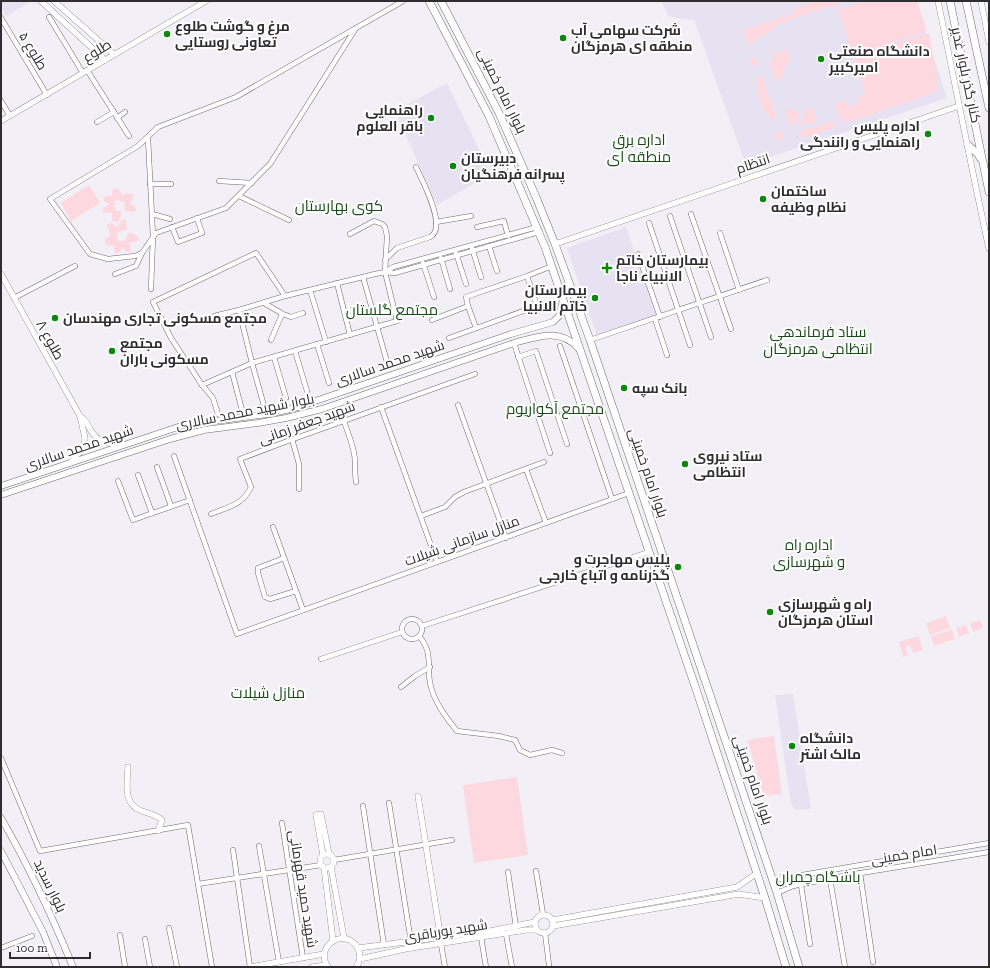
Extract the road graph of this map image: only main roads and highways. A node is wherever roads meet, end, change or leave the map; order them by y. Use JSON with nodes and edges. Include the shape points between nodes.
{"nodes":[{"id":1,"x":429,"y":1,"type":"edge"},
{"id":2,"x":441,"y":1,"type":"edge"},
{"id":3,"x":950,"y":1,"type":"edge"},
{"id":4,"x":966,"y":1,"type":"edge"},
{"id":5,"x":989,"y":108,"type":"edge"},
{"id":6,"x":968,"y":145,"type":"road end"},
{"id":7,"x":983,"y":164,"type":"junction"},
{"id":8,"x":989,"y":192,"type":"edge"},
{"id":9,"x":563,"y":299,"type":"junction"},
{"id":10,"x":511,"y":334,"type":"junction"},
{"id":11,"x":514,"y":342,"type":"junction"},
{"id":12,"x":581,"y":351,"type":"junction"},
{"id":13,"x":1,"y":486,"type":"edge"},
{"id":14,"x":1,"y":495,"type":"edge"},
{"id":15,"x":708,"y":687,"type":"junction"},
{"id":16,"x":697,"y":692,"type":"junction"},
{"id":17,"x":1,"y":818,"type":"edge"},
{"id":18,"x":1,"y":851,"type":"edge"},
{"id":19,"x":57,"y":967,"type":"edge"},
{"id":20,"x":73,"y":967,"type":"edge"},
{"id":21,"x":786,"y":967,"type":"edge"},
{"id":22,"x":799,"y":967,"type":"edge"}],
"edges":[{"from":1,"to":9,"type":"main road","name":"بلوار امام خمینی","via":[[489,116],[538,229]]},
{"from":2,"to":15,"type":"main road","name":"بلوار امام خمینی","via":[[500,113],[555,244]]},
{"from":3,"to":7,"type":"main road"},
{"from":4,"to":5,"type":"main road"},
{"from":6,"to":7,"type":"main road","via":[[978,154]]},
{"from":7,"to":8,"type":"main road"},
{"from":9,"to":10,"type":"main road","name":"شهید محمد سالاری","via":[[560,316],[553,322]]},
{"from":9,"to":12,"type":"main road","name":"بلوار امام خمینی"},
{"from":10,"to":11,"type":"main road"},
{"from":10,"to":13,"type":"main road","name":"شهید محمد سالاری","via":[[295,408],[184,425]]},
{"from":11,"to":12,"type":"main road","name":"بلوار شهید محمد سالاری","via":[[545,335],[557,336],[570,341]]},
{"from":11,"to":14,"type":"main road","name":"بلوار شهید محمد سالاری","via":[[322,409],[279,420],[204,430],[170,439]]},
{"from":12,"to":16,"type":"main road","name":"بلوار امام خمینی"},
{"from":15,"to":16,"type":"main road"},
{"from":15,"to":22,"type":"main road","name":"بلوار امام خمینی","via":[[773,880]]},
{"from":16,"to":21,"type":"main road","name":"بلوار امام خمینی","via":[[766,898]]},
{"from":17,"to":20,"type":"main road","name":"بلوار سدید","via":[[53,921]]},
{"from":18,"to":19,"type":"main road","name":"بلوار سدید","via":[[43,932]]}]}
